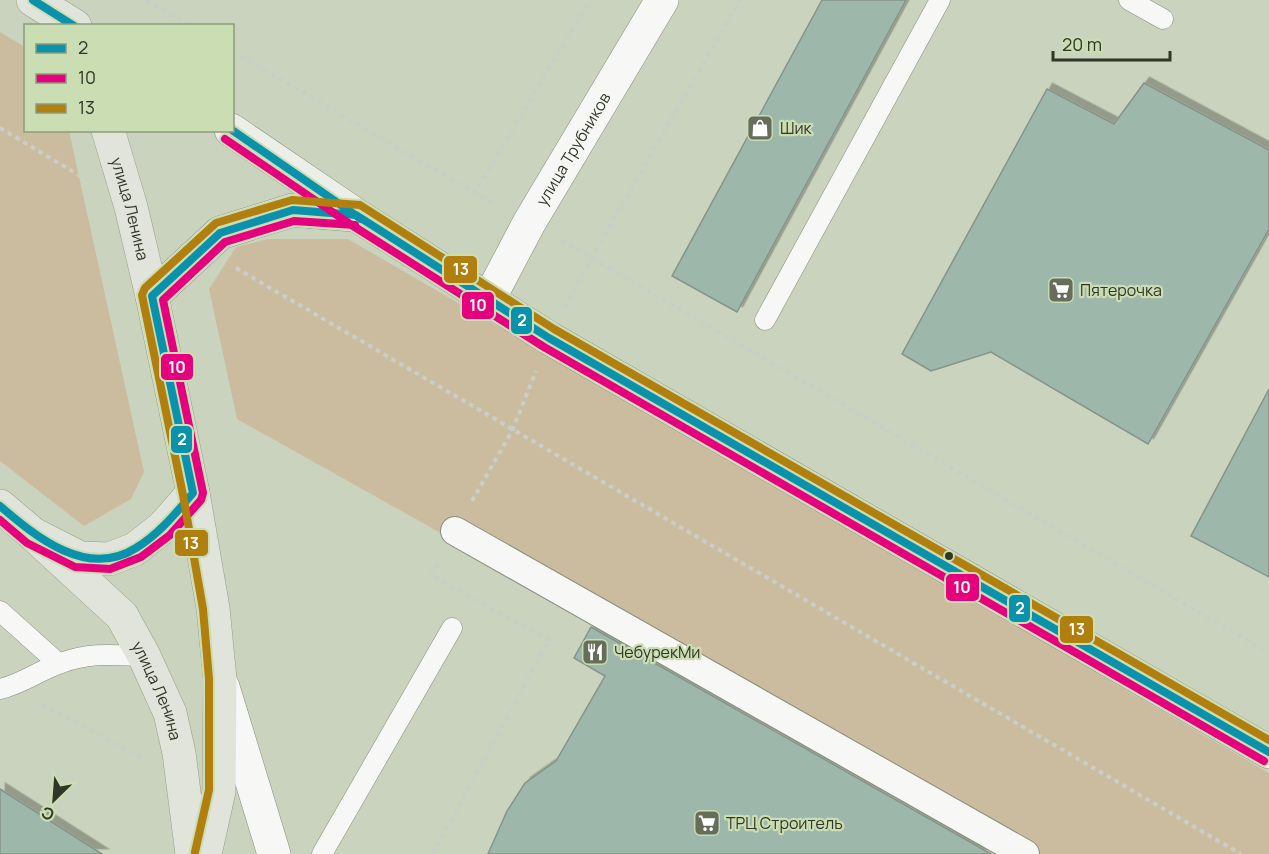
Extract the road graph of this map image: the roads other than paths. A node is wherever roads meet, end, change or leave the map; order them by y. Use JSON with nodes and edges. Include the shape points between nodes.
{"nodes":[{"id":1,"x":33,"y":0,"type":"edge"},
{"id":2,"x":662,"y":0,"type":"edge"},
{"id":3,"x":940,"y":0,"type":"edge"},
{"id":4,"x":1129,"y":0,"type":"edge"},
{"id":5,"x":1163,"y":19,"type":"dead end"},
{"id":6,"x":73,"y":24,"type":"edge"},
{"id":7,"x":109,"y":132,"type":"edge"},
{"id":8,"x":234,"y":132,"type":"edge"},
{"id":9,"x":356,"y":215,"type":"junction"},
{"id":10,"x":152,"y":296,"type":"junction"},
{"id":11,"x":489,"y":299,"type":"junction"},
{"id":12,"x":765,"y":320,"type":"dead end"},
{"id":13,"x":193,"y":493,"type":"junction"},
{"id":14,"x":0,"y":506,"type":"edge"},
{"id":15,"x":455,"y":531,"type":"road end"},
{"id":16,"x":33,"y":534,"type":"junction"},
{"id":17,"x":0,"y":611,"type":"edge"},
{"id":18,"x":452,"y":628,"type":"dead end"},
{"id":19,"x":144,"y":656,"type":"junction"},
{"id":20,"x":59,"y":664,"type":"junction"},
{"id":21,"x":220,"y":679,"type":"junction"},
{"id":22,"x":5,"y":688,"type":"edge"},
{"id":23,"x":1269,"y":752,"type":"edge"},
{"id":24,"x":192,"y":854,"type":"edge"},
{"id":25,"x":205,"y":854,"type":"edge"},
{"id":26,"x":274,"y":854,"type":"edge"},
{"id":27,"x":322,"y":854,"type":"edge"},
{"id":28,"x":1025,"y":854,"type":"edge"}],
"edges":[{"from":1,"to":6,"type":"main road"},
{"from":2,"to":11,"type":"street","name":"улица Трубников","via":[[529,223]]},
{"from":3,"to":12,"type":"lane"},
{"from":4,"to":5,"type":"lane"},
{"from":7,"to":10,"type":"main road","name":"улица Ленина"},
{"from":8,"to":9,"type":"main road"},
{"from":9,"to":10,"type":"main road","via":[[293,210],[220,233]]},
{"from":9,"to":11,"type":"main road"},
{"from":10,"to":13,"type":"main road","name":"улица Ленина"},
{"from":11,"to":23,"type":"main road","via":[[549,338]]},
{"from":13,"to":16,"type":"main road","via":[[163,527],[135,549],[109,559],[80,558]]},
{"from":13,"to":21,"type":"main road","name":"улица Ленина","via":[[213,608]]},
{"from":14,"to":16,"type":"main road"},
{"from":15,"to":28,"type":"street"},
{"from":16,"to":19,"type":"main road","name":"улица Ленина","via":[[122,616]]},
{"from":17,"to":20,"type":"lane"},
{"from":18,"to":27,"type":"lane"},
{"from":19,"to":20,"type":"lane","via":[[89,655]]},
{"from":19,"to":24,"type":"main road","name":"улица Ленина","via":[[170,713]]},
{"from":20,"to":22,"type":"lane"},
{"from":21,"to":25,"type":"main road","name":"улица Ленина","via":[[219,791]]},
{"from":21,"to":26,"type":"street","name":"улица Ленина"}]}
